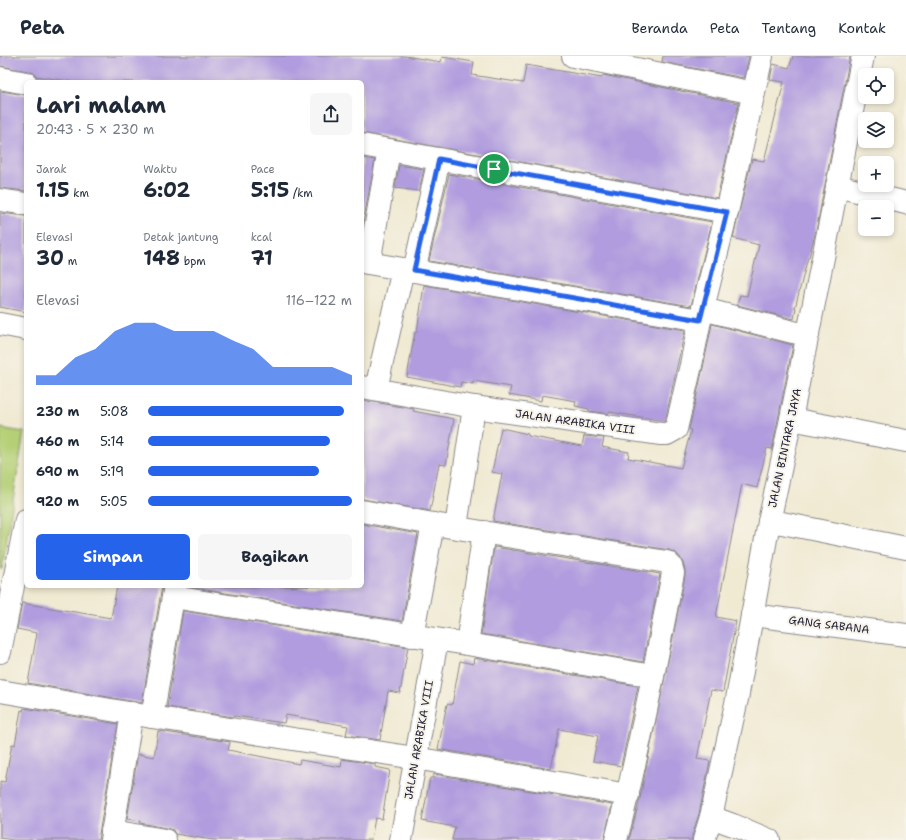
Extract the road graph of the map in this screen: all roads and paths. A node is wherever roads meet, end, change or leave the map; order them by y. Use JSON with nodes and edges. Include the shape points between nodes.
{"nodes":[{"id":1,"x":572,"y":56,"type":"edge"},
{"id":2,"x":762,"y":56,"type":"edge"},
{"id":3,"x":863,"y":56,"type":"edge"},
{"id":4,"x":0,"y":78,"type":"edge"},
{"id":5,"x":24,"y":83,"type":"edge"},
{"id":6,"x":754,"y":93,"type":"junction"},
{"id":7,"x":364,"y":145,"type":"edge"},
{"id":8,"x":389,"y":150,"type":"junction"},
{"id":9,"x":439,"y":159,"type":"junction"},
{"id":10,"x":837,"y":186,"type":"junction"},
{"id":11,"x":0,"y":200,"type":"edge"},
{"id":12,"x":906,"y":203,"type":"edge"},
{"id":13,"x":24,"y":204,"type":"edge"},
{"id":14,"x":727,"y":212,"type":"junction"},
{"id":15,"x":366,"y":262,"type":"edge"},
{"id":16,"x":408,"y":270,"type":"junction"},
{"id":17,"x":701,"y":314,"type":"junction"},
{"id":18,"x":0,"y":324,"type":"edge"},
{"id":19,"x":24,"y":329,"type":"edge"},
{"id":20,"x":808,"y":335,"type":"junction"},
{"id":21,"x":369,"y":388,"type":"edge"},
{"id":22,"x":474,"y":407,"type":"junction"},
{"id":23,"x":791,"y":419,"type":"junction"},
{"id":24,"x":906,"y":441,"type":"edge"},
{"id":25,"x":364,"y":511,"type":"edge"},
{"id":26,"x":769,"y":522,"type":"junction"},
{"id":27,"x":433,"y":524,"type":"junction"},
{"id":28,"x":456,"y":528,"type":"junction"},
{"id":29,"x":24,"y":530,"type":"edge"},
{"id":30,"x":484,"y":532,"type":"junction"},
{"id":31,"x":906,"y":548,"type":"edge"},
{"id":32,"x":174,"y":591,"type":"edge"},
{"id":33,"x":752,"y":615,"type":"junction"},
{"id":34,"x":906,"y":635,"type":"edge"},
{"id":35,"x":412,"y":636,"type":"junction"},
{"id":36,"x":437,"y":640,"type":"junction"},
{"id":37,"x":467,"y":644,"type":"junction"},
{"id":38,"x":0,"y":652,"type":"edge"},
{"id":39,"x":653,"y":676,"type":"junction"},
{"id":40,"x":0,"y":691,"type":"edge"},
{"id":41,"x":142,"y":715,"type":"junction"},
{"id":42,"x":415,"y":758,"type":"junction"},
{"id":43,"x":628,"y":795,"type":"junction"},
{"id":44,"x":711,"y":817,"type":"junction"},
{"id":45,"x":111,"y":836,"type":"edge"},
{"id":46,"x":165,"y":840,"type":"edge"},
{"id":47,"x":401,"y":840,"type":"edge"},
{"id":48,"x":616,"y":840,"type":"edge"},
{"id":49,"x":704,"y":840,"type":"edge"},
{"id":50,"x":768,"y":840,"type":"edge"}],
"edges":[{"from":1,"to":6,"type":"street"},
{"from":2,"to":6,"type":"street"},
{"from":3,"to":10,"type":"street","name":"JALAN BINTARA JAYA"},
{"from":4,"to":5,"type":"street"},
{"from":6,"to":14,"type":"street"},
{"from":7,"to":8,"type":"street"},
{"from":8,"to":9,"type":"street"},
{"from":8,"to":15,"type":"street"},
{"from":9,"to":14,"type":"street"},
{"from":9,"to":16,"type":"street"},
{"from":10,"to":12,"type":"street"},
{"from":10,"to":20,"type":"street","name":"JALAN BINTARA JAYA"},
{"from":11,"to":13,"type":"street"},
{"from":14,"to":17,"type":"street"},
{"from":15,"to":16,"type":"street"},
{"from":16,"to":17,"type":"street"},
{"from":16,"to":21,"type":"street"},
{"from":17,"to":20,"type":"street"},
{"from":17,"to":22,"type":"street","name":"JALAN ARABIKA VIII","via":[[676,429],[667,434]]},
{"from":18,"to":19,"type":"street"},
{"from":20,"to":23,"type":"street","name":"JALAN BINTARA JAYA"},
{"from":21,"to":22,"type":"street","name":"JALAN ARABIKA VIII"},
{"from":22,"to":28,"type":"street"},
{"from":23,"to":24,"type":"street"},
{"from":23,"to":26,"type":"street","name":"JALAN BINTARA JAYA"},
{"from":25,"to":27,"type":"street"},
{"from":26,"to":31,"type":"street"},
{"from":26,"to":33,"type":"street","name":"JALAN BINTARA JAYA"},
{"from":27,"to":28,"type":"street"},
{"from":27,"to":35,"type":"street"},
{"from":28,"to":30,"type":"street"},
{"from":29,"to":38,"type":"street"},
{"from":30,"to":37,"type":"street"},
{"from":30,"to":39,"type":"street","via":[[667,562],[673,573]]},
{"from":32,"to":35,"type":"street"},
{"from":32,"to":41,"type":"street"},
{"from":33,"to":34,"type":"street","name":"GANG SABANA"},
{"from":33,"to":44,"type":"street","name":"JALAN BINTARA JAYA"},
{"from":35,"to":36,"type":"street"},
{"from":36,"to":37,"type":"street"},
{"from":36,"to":42,"type":"street","name":"JALAN ARABIKA VIII"},
{"from":37,"to":39,"type":"street"},
{"from":39,"to":43,"type":"street"},
{"from":40,"to":41,"type":"street"},
{"from":41,"to":42,"type":"street"},
{"from":41,"to":45,"type":"street"},
{"from":42,"to":43,"type":"street"},
{"from":42,"to":47,"type":"street","name":"JALAN ARABIKA VIII"},
{"from":43,"to":48,"type":"street"},
{"from":44,"to":49,"type":"street","name":"JALAN BINTARA JAYA"},
{"from":44,"to":50,"type":"street"},
{"from":45,"to":46,"type":"street"}]}
